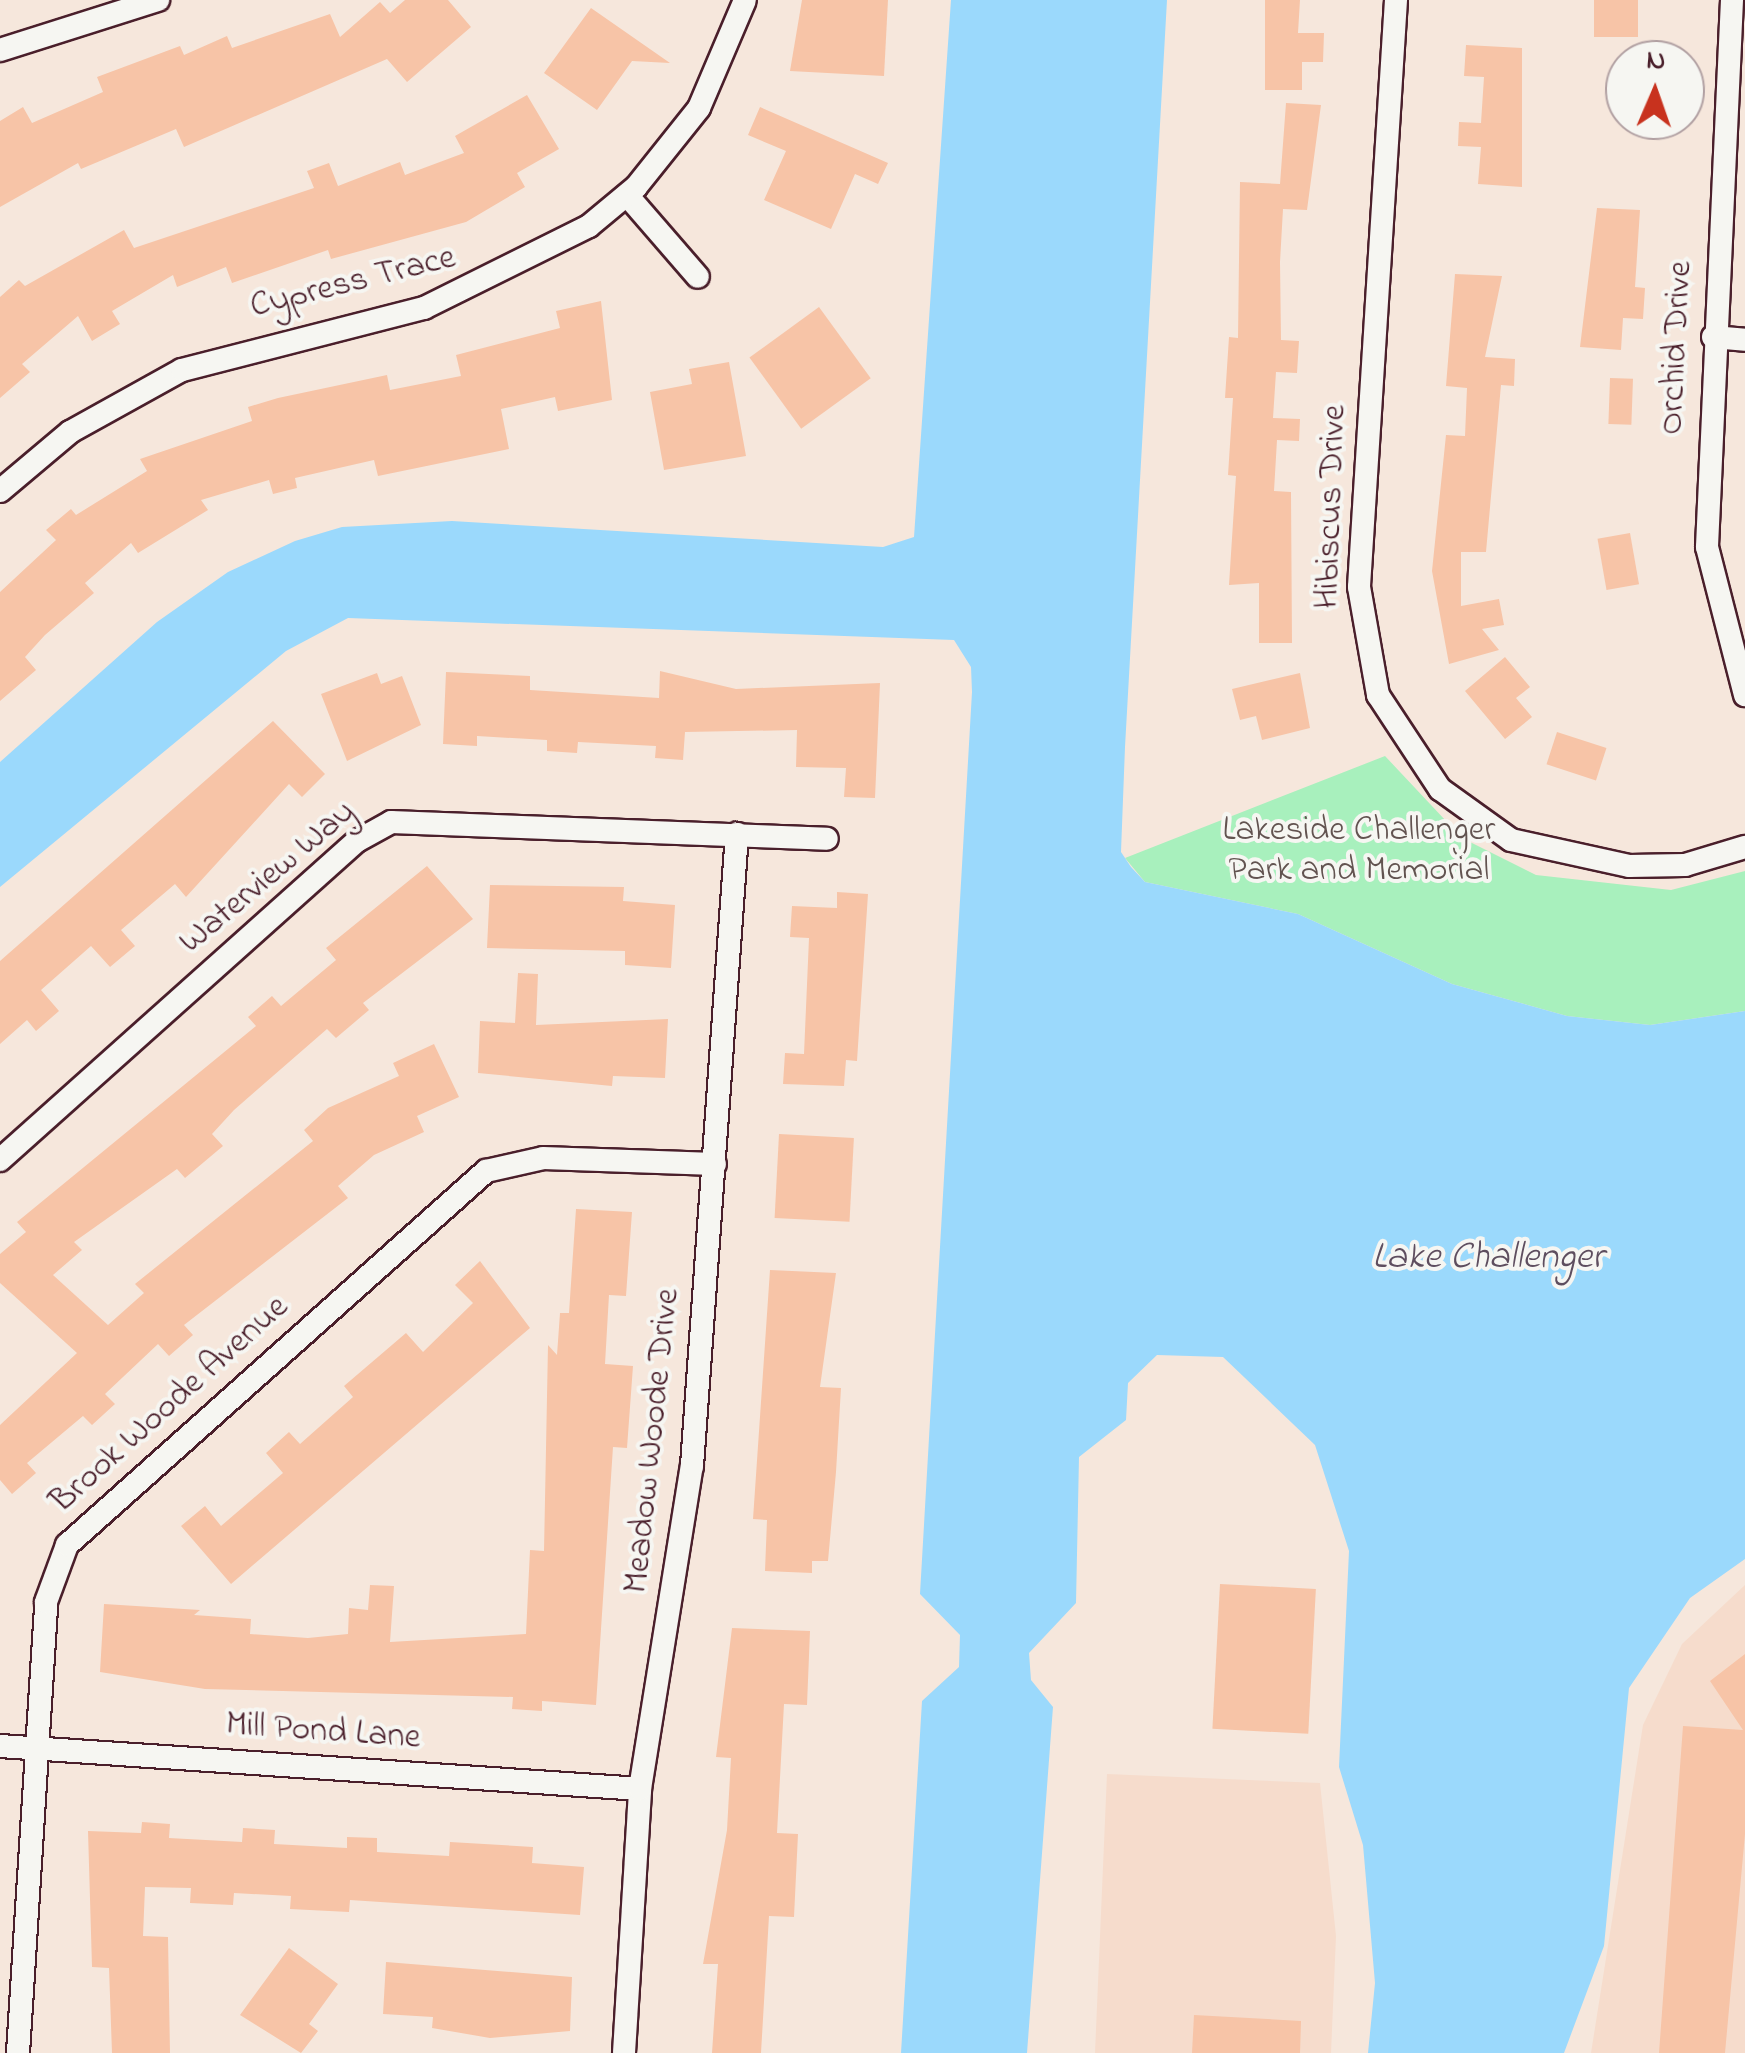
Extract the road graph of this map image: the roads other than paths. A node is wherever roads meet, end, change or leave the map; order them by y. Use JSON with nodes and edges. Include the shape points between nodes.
{"nodes":[{"id":1,"x":158,"y":0,"type":"edge"},
{"id":2,"x":744,"y":0,"type":"edge"},
{"id":3,"x":1396,"y":0,"type":"edge"},
{"id":4,"x":1732,"y":0,"type":"edge"},
{"id":5,"x":1745,"y":1,"type":"edge"},
{"id":6,"x":0,"y":50,"type":"edge"},
{"id":7,"x":627,"y":195,"type":"junction"},
{"id":8,"x":698,"y":277,"type":"dead end"},
{"id":9,"x":1712,"y":337,"type":"junction"},
{"id":10,"x":1745,"y":340,"type":"edge"},
{"id":11,"x":0,"y":491,"type":"edge"},
{"id":12,"x":1745,"y":695,"type":"edge"},
{"id":13,"x":737,"y":834,"type":"junction"},
{"id":14,"x":827,"y":839,"type":"dead end"},
{"id":15,"x":1745,"y":847,"type":"edge"},
{"id":16,"x":0,"y":1160,"type":"edge"},
{"id":17,"x":715,"y":1164,"type":"junction"},
{"id":18,"x":0,"y":1746,"type":"edge"},
{"id":19,"x":36,"y":1747,"type":"junction"},
{"id":20,"x":640,"y":1789,"type":"junction"},
{"id":21,"x":18,"y":2053,"type":"edge"},
{"id":22,"x":624,"y":2053,"type":"edge"}],
"edges":[{"from":1,"to":6,"type":"street"},
{"from":2,"to":7,"type":"street","name":"Cypress Trace","via":[[699,108]]},
{"from":3,"to":15,"type":"street","name":"Hibiscus Drive","via":[[1359,587],[1378,695],[1440,789],[1512,840],[1629,866],[1685,864]]},
{"from":4,"to":5,"type":"street"},
{"from":4,"to":9,"type":"street","name":"Orchid Drive"},
{"from":7,"to":8,"type":"street"},
{"from":7,"to":11,"type":"street","name":"Cypress Trace","via":[[482,286],[182,370],[70,432]]},
{"from":9,"to":10,"type":"street"},
{"from":9,"to":12,"type":"street","name":"Orchid Drive","via":[[1707,547]]},
{"from":13,"to":14,"type":"street","name":"Waterview Way"},
{"from":13,"to":16,"type":"street","name":"Waterview Way","via":[[430,817],[373,830]]},
{"from":13,"to":17,"type":"street","name":"Meadow Woode Drive"},
{"from":17,"to":19,"type":"street","name":"Brook Woode Avenue","via":[[523,1159],[468,1184],[66,1545],[46,1602]]},
{"from":17,"to":20,"type":"street","name":"Meadow Woode Drive","via":[[692,1466]]},
{"from":18,"to":19,"type":"street","name":"Mill Pond Lane"},
{"from":19,"to":20,"type":"street","name":"Mill Pond Lane"},
{"from":19,"to":21,"type":"street","name":"Brook Woode Avenue"},
{"from":20,"to":22,"type":"street","name":"Meadow Woode Drive"}]}
